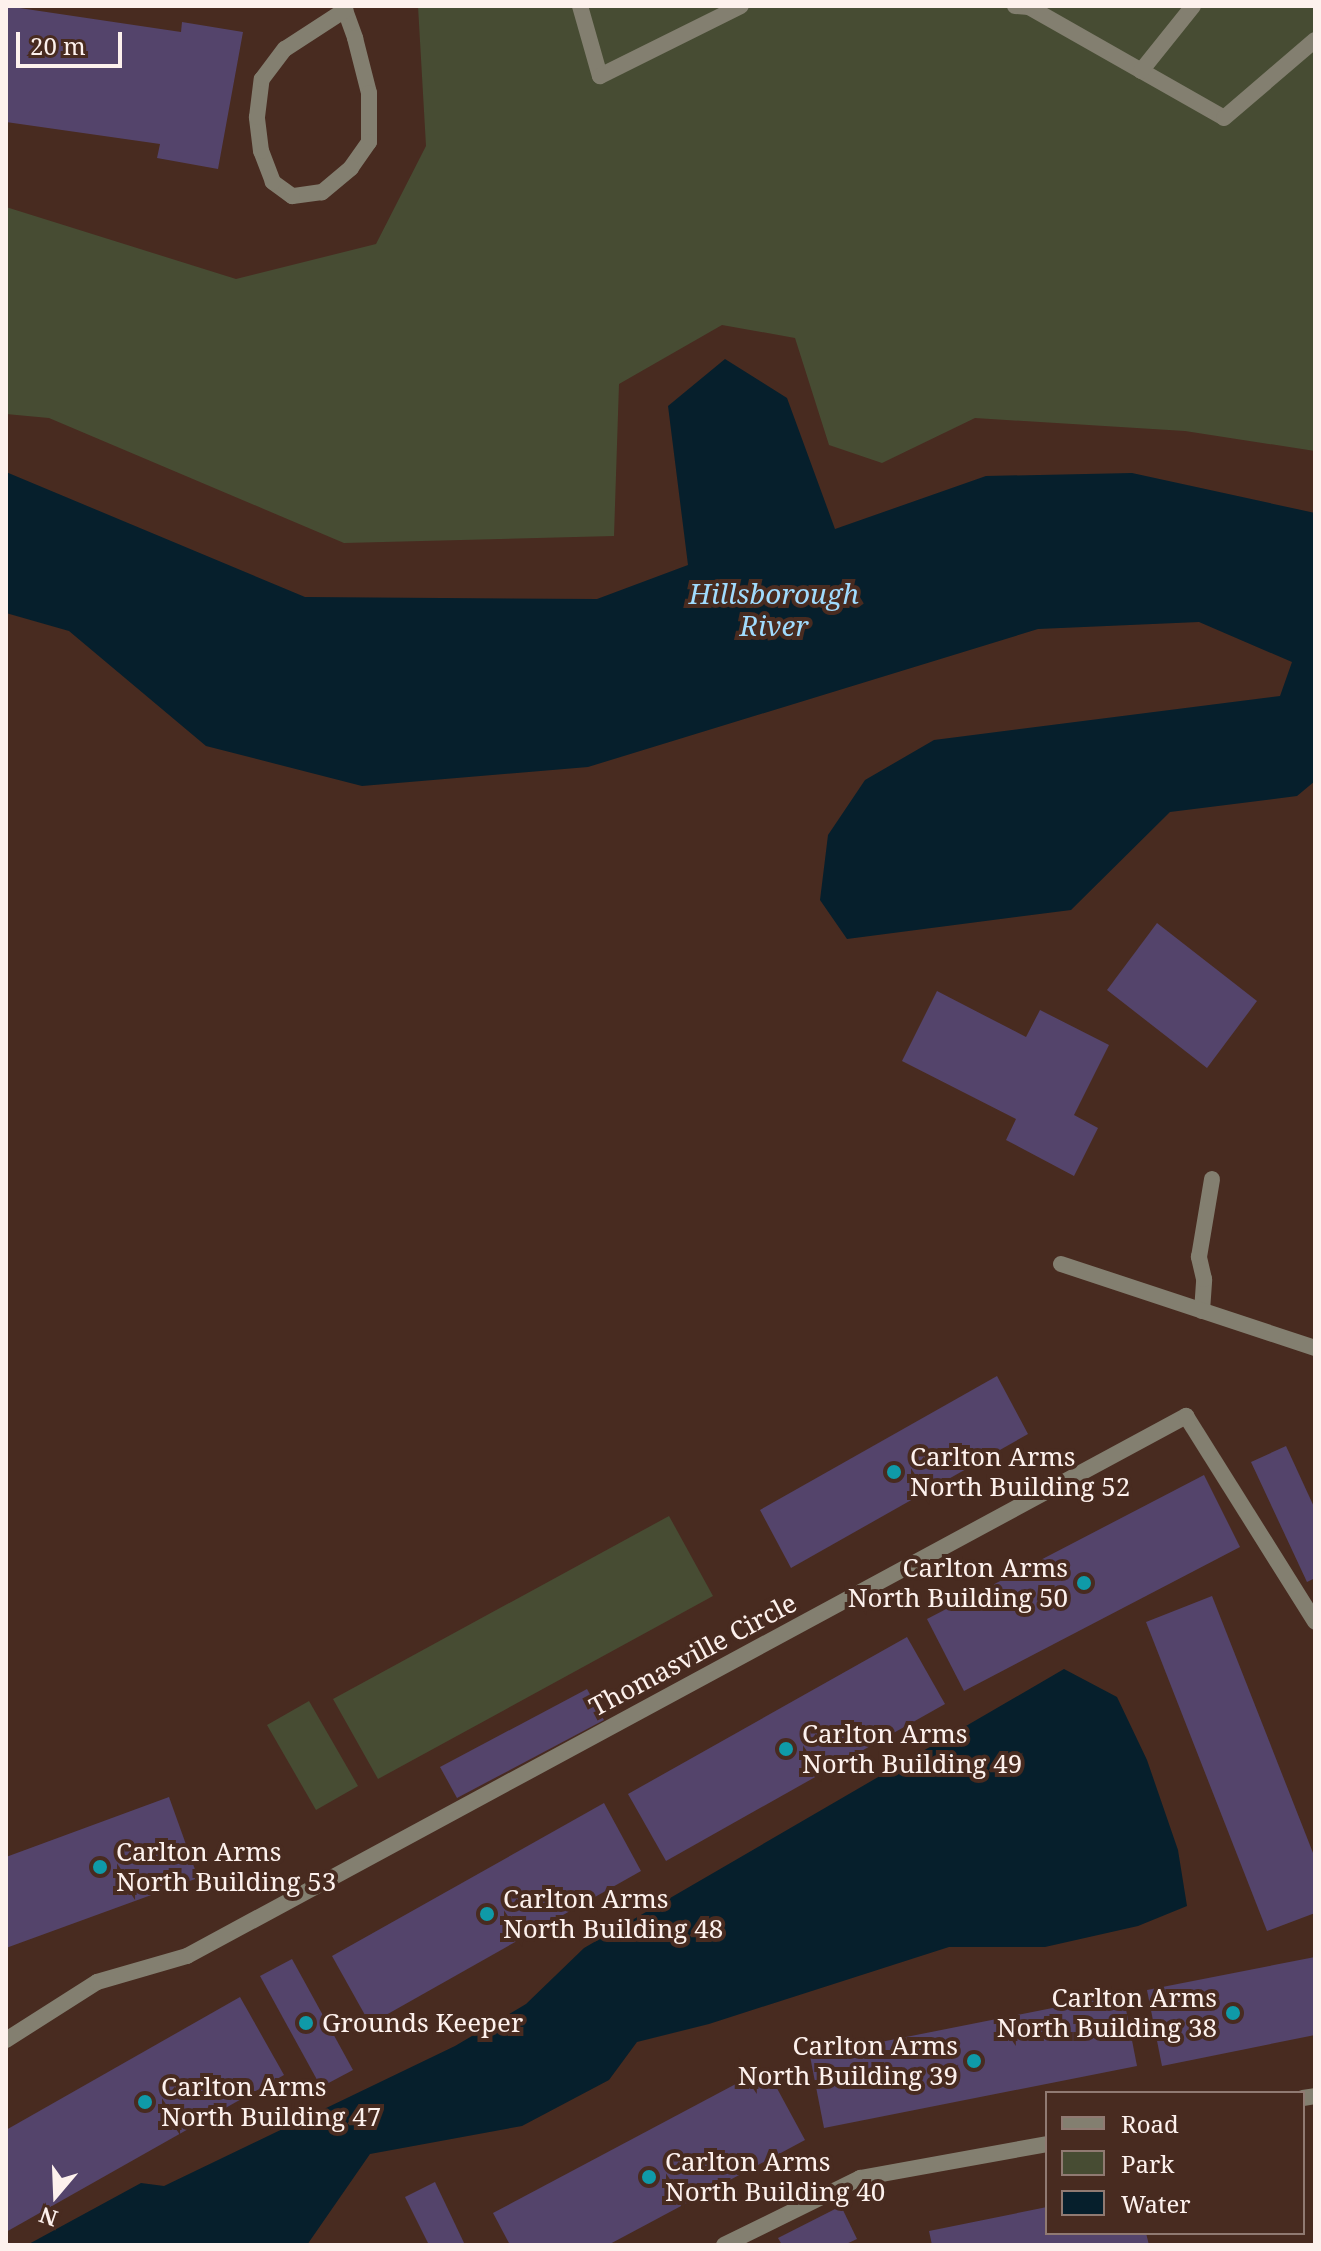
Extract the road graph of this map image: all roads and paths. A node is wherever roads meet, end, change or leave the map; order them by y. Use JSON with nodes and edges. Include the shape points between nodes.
{"nodes":[{"id":1,"x":580,"y":6,"type":"edge"},
{"id":2,"x":741,"y":6,"type":"edge"},
{"id":3,"x":1015,"y":6,"type":"edge"},
{"id":4,"x":1193,"y":6,"type":"edge"},
{"id":5,"x":344,"y":8,"type":"edge"},
{"id":6,"x":1315,"y":40,"type":"edge"},
{"id":7,"x":1141,"y":71,"type":"junction"},
{"id":8,"x":1212,"y":1179,"type":"dead end"},
{"id":9,"x":1061,"y":1264,"type":"dead end"},
{"id":10,"x":1202,"y":1311,"type":"junction"},
{"id":11,"x":1315,"y":1348,"type":"edge"},
{"id":12,"x":1315,"y":1622,"type":"edge"},
{"id":13,"x":6,"y":2040,"type":"edge"},
{"id":14,"x":1045,"y":2144,"type":"edge"},
{"id":15,"x":724,"y":2245,"type":"edge"}],
"edges":[{"from":1,"to":2,"type":"street","via":[[600,76]]},
{"from":3,"to":7,"type":"street","via":[[1029,7]]},
{"from":4,"to":7,"type":"street"},
{"from":5,"to":5,"type":"street","via":[[369,93],[369,142],[351,168],[322,192],[292,196],[273,182],[261,151],[257,117],[262,79],[285,49]]},
{"from":6,"to":7,"type":"street","via":[[1224,118]]},
{"from":8,"to":10,"type":"street","via":[[1199,1257]]},
{"from":9,"to":10,"type":"street"},
{"from":10,"to":11,"type":"street"},
{"from":12,"to":13,"type":"street","name":"Thomasville Circle","via":[[1186,1416],[187,1956],[97,1982]]},
{"from":14,"to":15,"type":"street","via":[[860,2178]]}]}
